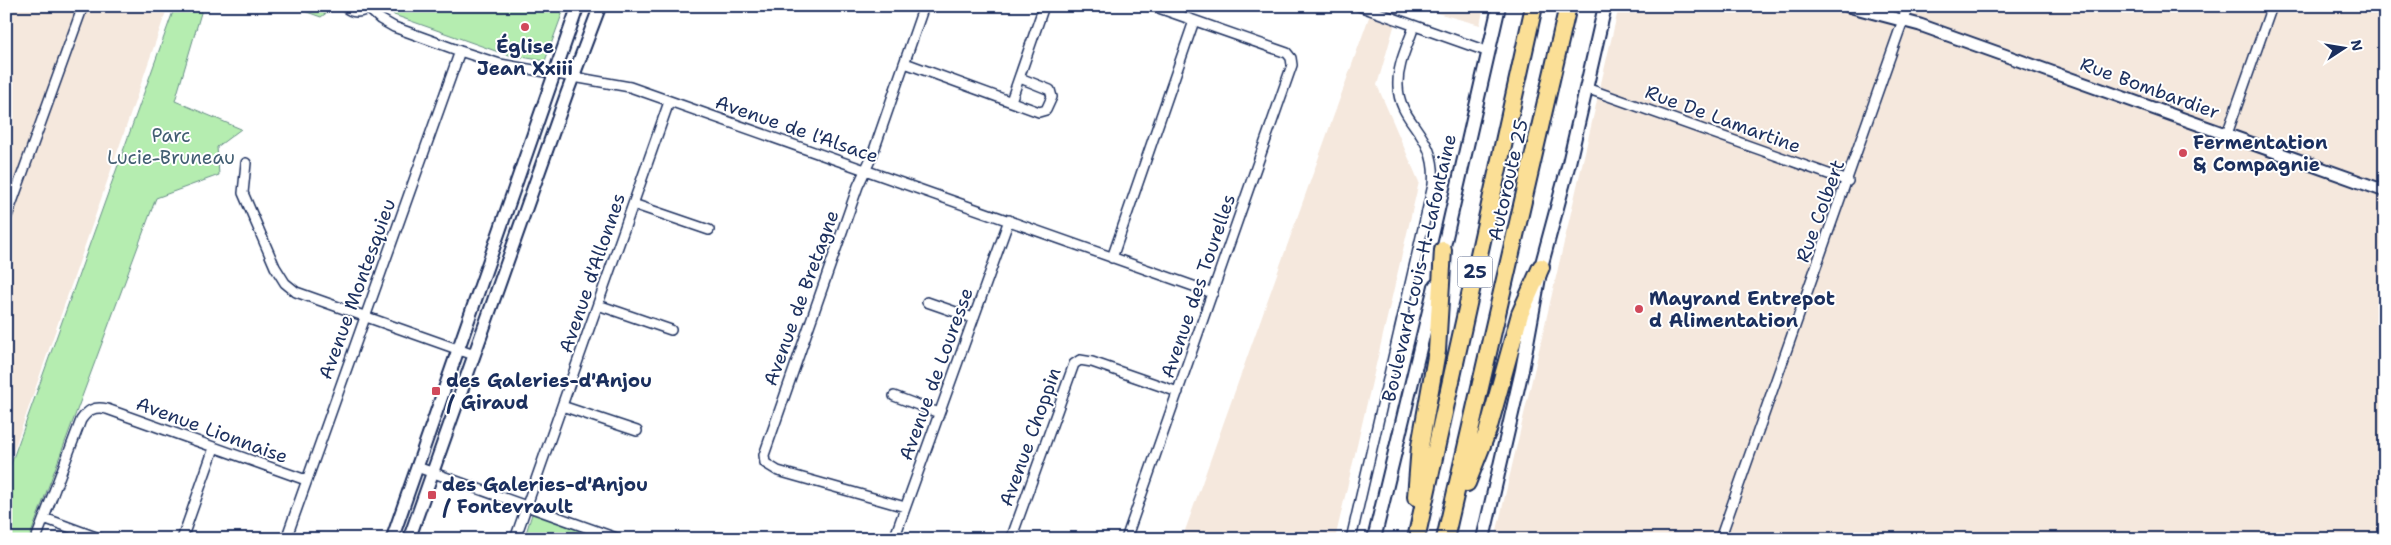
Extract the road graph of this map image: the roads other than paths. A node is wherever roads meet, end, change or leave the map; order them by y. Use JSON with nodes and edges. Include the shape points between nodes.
{"nodes":[{"id":1,"x":83,"y":6,"type":"edge"},
{"id":2,"x":344,"y":6,"type":"edge"},
{"id":3,"x":578,"y":6,"type":"edge"},
{"id":4,"x":600,"y":6,"type":"edge"},
{"id":5,"x":924,"y":6,"type":"edge"},
{"id":6,"x":1044,"y":6,"type":"edge"},
{"id":7,"x":1153,"y":6,"type":"edge"},
{"id":8,"x":1360,"y":6,"type":"edge"},
{"id":9,"x":1499,"y":6,"type":"edge"},
{"id":10,"x":1534,"y":6,"type":"edge"},
{"id":11,"x":1569,"y":6,"type":"edge"},
{"id":12,"x":1605,"y":6,"type":"edge"},
{"id":13,"x":1848,"y":6,"type":"edge"},
{"id":14,"x":1880,"y":6,"type":"edge"},
{"id":15,"x":1908,"y":6,"type":"edge"},
{"id":16,"x":2272,"y":6,"type":"edge"},
{"id":17,"x":370,"y":8,"type":"edge"},
{"id":18,"x":1904,"y":20,"type":"junction"},
{"id":19,"x":1194,"y":21,"type":"junction"},
{"id":20,"x":1414,"y":26,"type":"junction"},
{"id":21,"x":460,"y":51,"type":"junction"},
{"id":22,"x":1489,"y":52,"type":"junction"},
{"id":23,"x":905,"y":62,"type":"junction"},
{"id":24,"x":556,"y":74,"type":"junction"},
{"id":25,"x":574,"y":76,"type":"junction"},
{"id":26,"x":1020,"y":78,"type":"junction"},
{"id":27,"x":1586,"y":88,"type":"junction"},
{"id":28,"x":1012,"y":101,"type":"junction"},
{"id":29,"x":669,"y":102,"type":"junction"},
{"id":30,"x":2227,"y":134,"type":"junction"},
{"id":31,"x":246,"y":163,"type":"dead end"},
{"id":32,"x":865,"y":169,"type":"junction"},
{"id":33,"x":1848,"y":181,"type":"junction"},
{"id":34,"x":2385,"y":191,"type":"edge"},
{"id":35,"x":633,"y":204,"type":"junction"},
{"id":36,"x":6,"y":219,"type":"edge"},
{"id":37,"x":1009,"y":220,"type":"junction"},
{"id":38,"x":709,"y":230,"type":"dead end"},
{"id":39,"x":1444,"y":250,"type":"junction"},
{"id":40,"x":1112,"y":258,"type":"junction"},
{"id":41,"x":1542,"y":267,"type":"junction"},
{"id":42,"x":1213,"y":294,"type":"junction"},
{"id":43,"x":927,"y":302,"type":"dead end"},
{"id":44,"x":598,"y":305,"type":"junction"},
{"id":45,"x":365,"y":316,"type":"junction"},
{"id":46,"x":973,"y":318,"type":"junction"},
{"id":47,"x":671,"y":330,"type":"dead end"},
{"id":48,"x":458,"y":349,"type":"junction"},
{"id":49,"x":474,"y":355,"type":"junction"},
{"id":50,"x":1178,"y":392,"type":"junction"},
{"id":51,"x":894,"y":396,"type":"dead end"},
{"id":52,"x":562,"y":406,"type":"junction"},
{"id":53,"x":939,"y":413,"type":"junction"},
{"id":54,"x":636,"y":431,"type":"dead end"},
{"id":55,"x":214,"y":448,"type":"junction"},
{"id":56,"x":417,"y":467,"type":"junction"},
{"id":57,"x":433,"y":473,"type":"junction"},
{"id":58,"x":306,"y":480,"type":"junction"},
{"id":59,"x":527,"y":507,"type":"junction"},
{"id":60,"x":905,"y":507,"type":"junction"},
{"id":61,"x":44,"y":518,"type":"junction"},
{"id":62,"x":1446,"y":536,"type":"edge"},
{"id":63,"x":1013,"y":538,"type":"edge"},
{"id":64,"x":36,"y":539,"type":"edge"},
{"id":65,"x":101,"y":539,"type":"edge"},
{"id":66,"x":182,"y":539,"type":"edge"},
{"id":67,"x":286,"y":539,"type":"edge"},
{"id":68,"x":392,"y":539,"type":"edge"},
{"id":69,"x":410,"y":539,"type":"edge"},
{"id":70,"x":515,"y":539,"type":"edge"},
{"id":71,"x":619,"y":539,"type":"edge"},
{"id":72,"x":894,"y":539,"type":"edge"},
{"id":73,"x":1126,"y":539,"type":"edge"},
{"id":74,"x":1351,"y":539,"type":"edge"},
{"id":75,"x":1374,"y":539,"type":"edge"},
{"id":76,"x":1414,"y":539,"type":"edge"},
{"id":77,"x":1483,"y":539,"type":"edge"},
{"id":78,"x":1720,"y":539,"type":"edge"}],
"edges":[{"from":1,"to":36,"type":"street"},
{"from":2,"to":17,"type":"street","name":"Avenue de l'Alsace","via":[[357,13]]},
{"from":3,"to":24,"type":"street"},
{"from":4,"to":25,"type":"street"},
{"from":5,"to":23,"type":"street","name":"Avenue de Bretagne"},
{"from":6,"to":26,"type":"street"},
{"from":7,"to":19,"type":"street"},
{"from":8,"to":20,"type":"street"},
{"from":9,"to":22,"type":"main road","name":"Boulevard Louis-H.-Lafontaine"},
{"from":10,"to":76,"type":"highway","name":"Autoroute 25","number":"25"},
{"from":11,"to":62,"type":"highway","name":"Autoroute 25","number":"25"},
{"from":12,"to":27,"type":"main road"},
{"from":13,"to":18,"type":"street","name":"Rue Bombardier"},
{"from":14,"to":18,"type":"street","name":"Rue Bombardier"},
{"from":15,"to":18,"type":"street","name":"Rue Colbert"},
{"from":16,"to":30,"type":"street"},
{"from":17,"to":21,"type":"street","name":"Avenue de l'Alsace","via":[[394,27]]},
{"from":18,"to":30,"type":"street","name":"Rue Bombardier"},
{"from":18,"to":33,"type":"street","name":"Rue Colbert"},
{"from":19,"to":40,"type":"street"},
{"from":19,"to":42,"type":"street","name":"Avenue des Tourelles","via":[[1280,50],[1292,58],[1290,72]]},
{"from":20,"to":22,"type":"street"},
{"from":20,"to":74,"type":"street","name":"Boulevard Louis-H.-Lafontaine","via":[[1400,68],[1398,92],[1406,113],[1430,149],[1434,185]]},
{"from":21,"to":24,"type":"street","name":"Avenue de l'Alsace","via":[[500,64]]},
{"from":21,"to":45,"type":"street","name":"Avenue Montesquieu"},
{"from":22,"to":39,"type":"main road","name":"Boulevard Louis-H.-Lafontaine"},
{"from":23,"to":28,"type":"street"},
{"from":23,"to":32,"type":"street","name":"Avenue de Bretagne"},
{"from":24,"to":25,"type":"street","name":"Avenue de l'Alsace"},
{"from":24,"to":48,"type":"street"},
{"from":25,"to":29,"type":"street","name":"Avenue de l'Alsace","via":[[630,87]]},
{"from":25,"to":49,"type":"street"},
{"from":26,"to":28,"type":"street"},
{"from":26,"to":28,"type":"street","via":[[1048,89],[1052,97],[1044,112]]},
{"from":27,"to":33,"type":"street","name":"Rue De Lamartine"},
{"from":27,"to":41,"type":"main road"},
{"from":29,"to":32,"type":"street","name":"Avenue de l'Alsace"},
{"from":29,"to":35,"type":"street","name":"Avenue d'Allonnes"},
{"from":30,"to":34,"type":"street","name":"Rue Bombardier"},
{"from":31,"to":45,"type":"street","via":[[243,194],[284,283],[296,292]]},
{"from":32,"to":37,"type":"street","name":"Avenue de l'Alsace"},
{"from":32,"to":60,"type":"street","name":"Avenue de Bretagne","via":[[764,455],[765,463],[778,471]]},
{"from":33,"to":78,"type":"street","name":"Rue Colbert"},
{"from":35,"to":38,"type":"street"},
{"from":35,"to":44,"type":"street","name":"Avenue d'Allonnes"},
{"from":37,"to":40,"type":"street","name":"Avenue de l'Alsace"},
{"from":37,"to":46,"type":"street","name":"Avenue de Louresse"},
{"from":39,"to":75,"type":"main road","name":"Boulevard Louis-H.-Lafontaine"},
{"from":39,"to":76,"type":"highway","via":[[1437,351],[1420,446]]},
{"from":40,"to":42,"type":"street","name":"Avenue de l'Alsace"},
{"from":41,"to":62,"type":"highway","via":[[1520,314],[1488,430]]},
{"from":41,"to":77,"type":"main road"},
{"from":42,"to":50,"type":"street","name":"Avenue des Tourelles"},
{"from":43,"to":46,"type":"street"},
{"from":44,"to":47,"type":"street"},
{"from":44,"to":52,"type":"street","name":"Avenue d'Allonnes"},
{"from":45,"to":48,"type":"street"},
{"from":45,"to":58,"type":"street","name":"Avenue Montesquieu"},
{"from":46,"to":53,"type":"street","name":"Avenue de Louresse"},
{"from":48,"to":49,"type":"street"},
{"from":48,"to":56,"type":"street"},
{"from":49,"to":57,"type":"street"},
{"from":50,"to":63,"type":"street","name":"Avenue Choppin","via":[[1092,362],[1080,360],[1074,364]]},
{"from":50,"to":73,"type":"street","name":"Avenue des Tourelles"},
{"from":51,"to":53,"type":"street"},
{"from":52,"to":54,"type":"street"},
{"from":52,"to":59,"type":"street","name":"Avenue d'Allonnes"},
{"from":53,"to":60,"type":"street","name":"Avenue de Louresse"},
{"from":55,"to":58,"type":"street","name":"Avenue Lionnaise"},
{"from":55,"to":61,"type":"street","name":"Avenue Lionnaise","via":[[107,409],[92,409],[81,420]]},
{"from":55,"to":66,"type":"street"},
{"from":56,"to":57,"type":"street"},
{"from":56,"to":68,"type":"street"},
{"from":57,"to":59,"type":"street"},
{"from":57,"to":69,"type":"street"},
{"from":58,"to":67,"type":"street","name":"Avenue Montesquieu"},
{"from":59,"to":70,"type":"street","name":"Avenue d'Allonnes"},
{"from":59,"to":71,"type":"street"},
{"from":60,"to":72,"type":"street","name":"Avenue de Louresse"},
{"from":61,"to":64,"type":"street"},
{"from":61,"to":65,"type":"street"}]}
